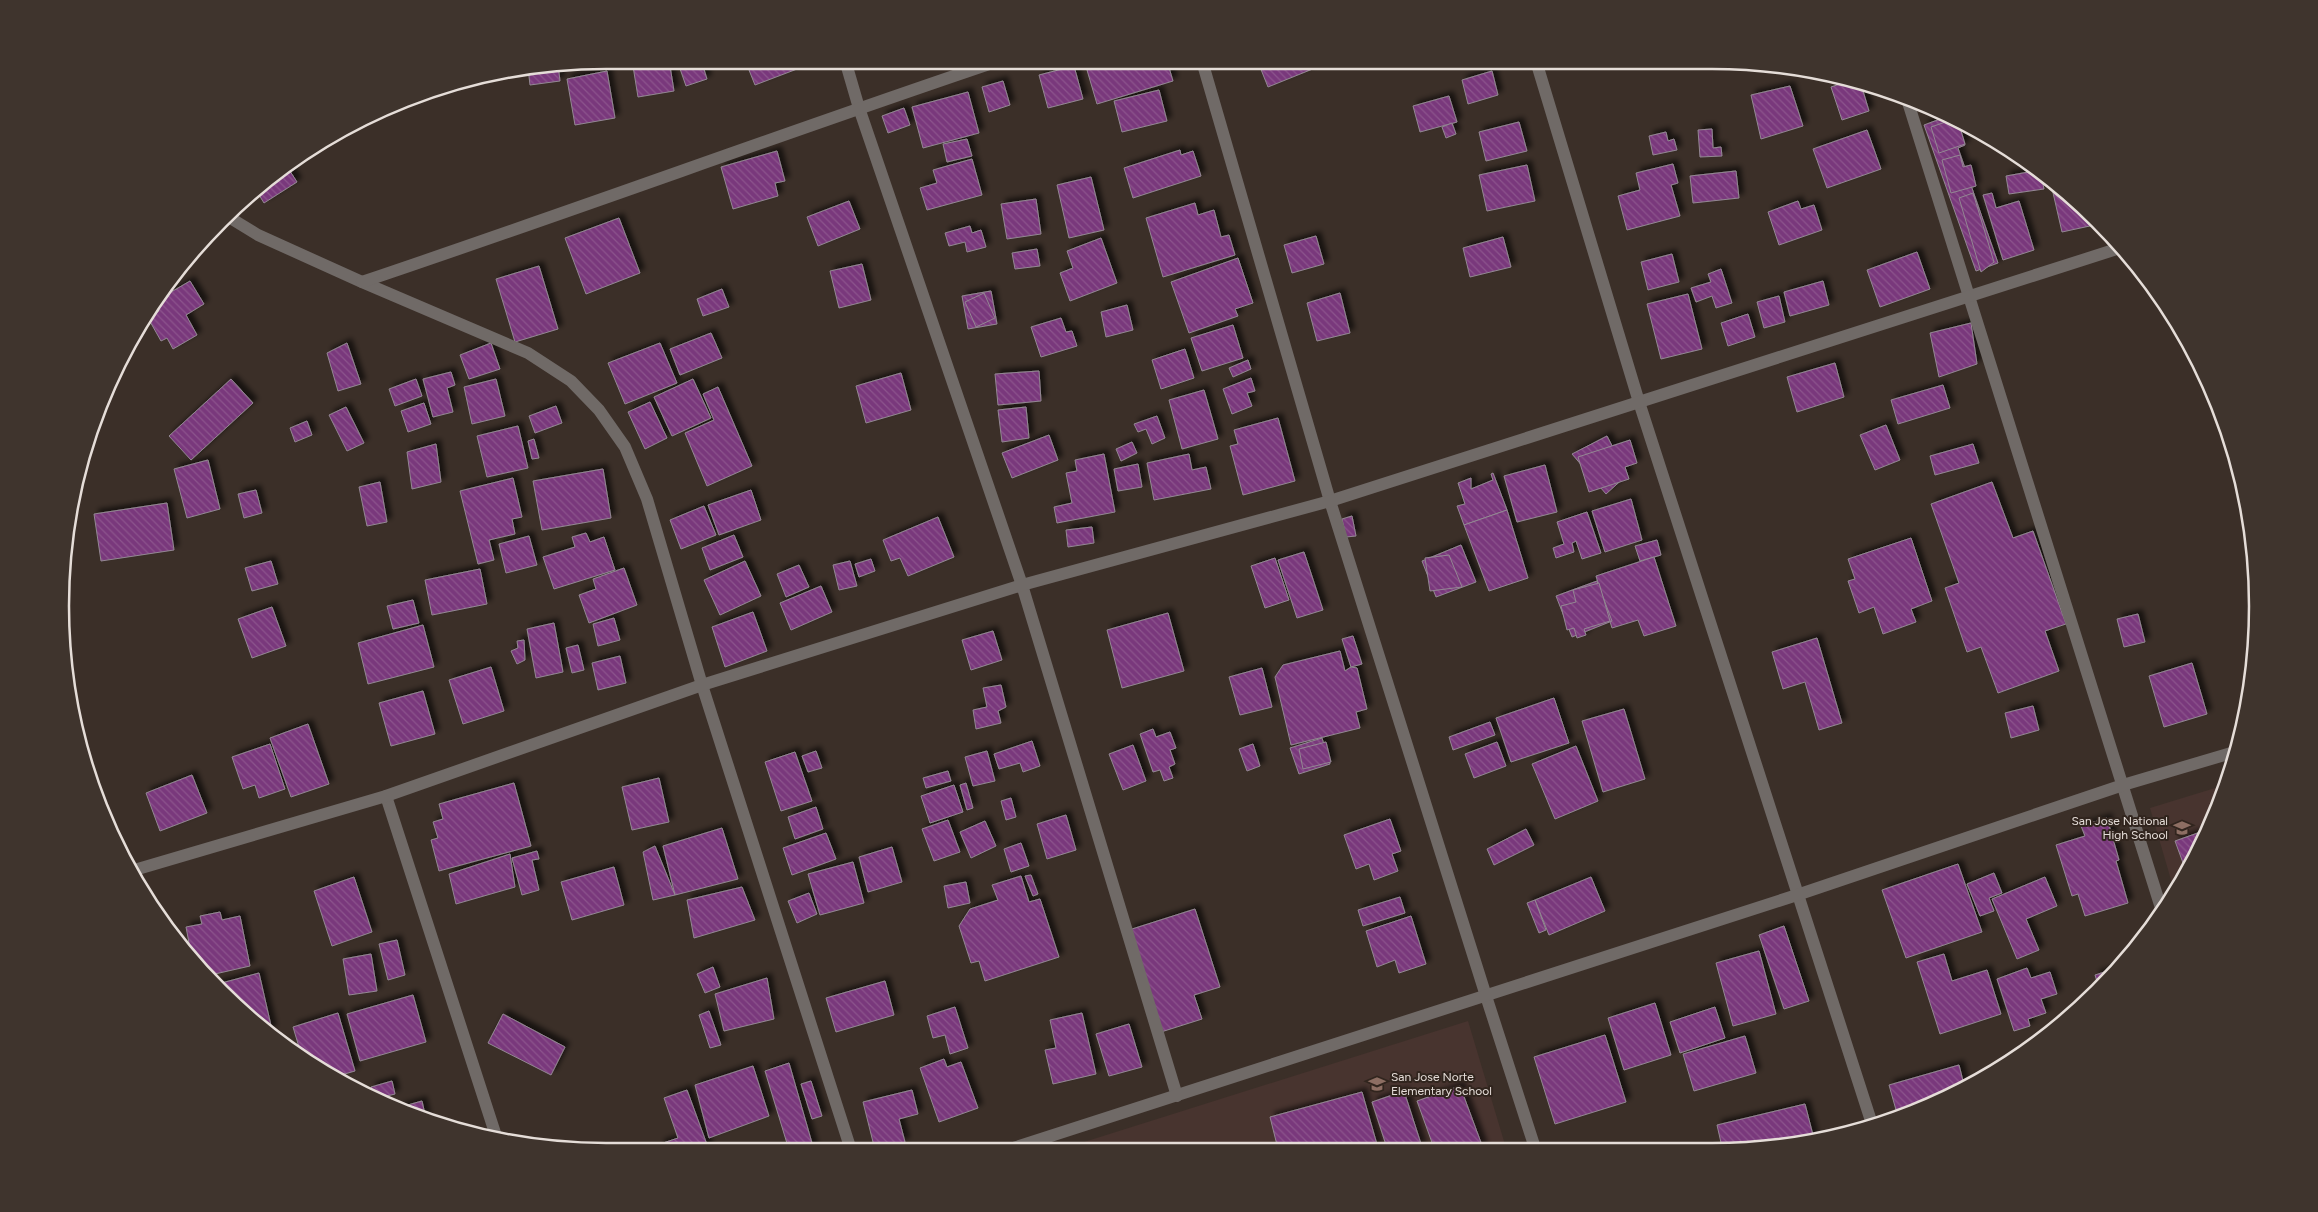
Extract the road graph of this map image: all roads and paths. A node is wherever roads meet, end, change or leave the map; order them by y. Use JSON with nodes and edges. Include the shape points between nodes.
{"nodes":[{"id":1,"x":848,"y":69,"type":"edge"},
{"id":2,"x":974,"y":69,"type":"edge"},
{"id":3,"x":1204,"y":69,"type":"edge"},
{"id":4,"x":1538,"y":69,"type":"edge"},
{"id":5,"x":1909,"y":107,"type":"edge"},
{"id":6,"x":859,"y":108,"type":"junction"},
{"id":7,"x":233,"y":220,"type":"edge"},
{"id":8,"x":2114,"y":250,"type":"edge"},
{"id":9,"x":362,"y":282,"type":"junction"},
{"id":10,"x":1968,"y":295,"type":"junction"},
{"id":11,"x":1639,"y":402,"type":"junction"},
{"id":12,"x":1330,"y":501,"type":"junction"},
{"id":13,"x":1022,"y":586,"type":"junction"},
{"id":14,"x":702,"y":685,"type":"junction"},
{"id":15,"x":2228,"y":754,"type":"edge"},
{"id":16,"x":2123,"y":785,"type":"junction"},
{"id":17,"x":386,"y":796,"type":"junction"},
{"id":18,"x":138,"y":869,"type":"edge"},
{"id":19,"x":1798,"y":895,"type":"junction"},
{"id":20,"x":2160,"y":903,"type":"edge"},
{"id":21,"x":1486,"y":996,"type":"junction"},
{"id":22,"x":1177,"y":1096,"type":"junction"},
{"id":23,"x":1870,"y":1119,"type":"edge"},
{"id":24,"x":496,"y":1132,"type":"edge"},
{"id":25,"x":848,"y":1143,"type":"edge"},
{"id":26,"x":1029,"y":1143,"type":"edge"},
{"id":27,"x":1533,"y":1143,"type":"edge"}],
"edges":[{"from":1,"to":6,"type":"street"},
{"from":2,"to":6,"type":"street"},
{"from":3,"to":12,"type":"street"},
{"from":4,"to":11,"type":"street"},
{"from":5,"to":10,"type":"street"},
{"from":6,"to":9,"type":"street","via":[[530,226]]},
{"from":6,"to":13,"type":"street"},
{"from":7,"to":9,"type":"street","via":[[258,235]]},
{"from":8,"to":10,"type":"street"},
{"from":9,"to":14,"type":"street","via":[[528,353],[572,381],[599,410],[625,447],[647,499]]},
{"from":10,"to":11,"type":"street"},
{"from":10,"to":16,"type":"street"},
{"from":11,"to":12,"type":"street"},
{"from":11,"to":19,"type":"street"},
{"from":12,"to":13,"type":"street"},
{"from":12,"to":21,"type":"street"},
{"from":13,"to":14,"type":"street"},
{"from":13,"to":22,"type":"street"},
{"from":14,"to":17,"type":"street"},
{"from":14,"to":25,"type":"street"},
{"from":15,"to":16,"type":"street"},
{"from":16,"to":19,"type":"street"},
{"from":16,"to":20,"type":"street"},
{"from":17,"to":18,"type":"street"},
{"from":17,"to":24,"type":"street"},
{"from":19,"to":21,"type":"street"},
{"from":19,"to":23,"type":"street"},
{"from":21,"to":22,"type":"street"},
{"from":21,"to":27,"type":"street"},
{"from":22,"to":26,"type":"street"}]}
